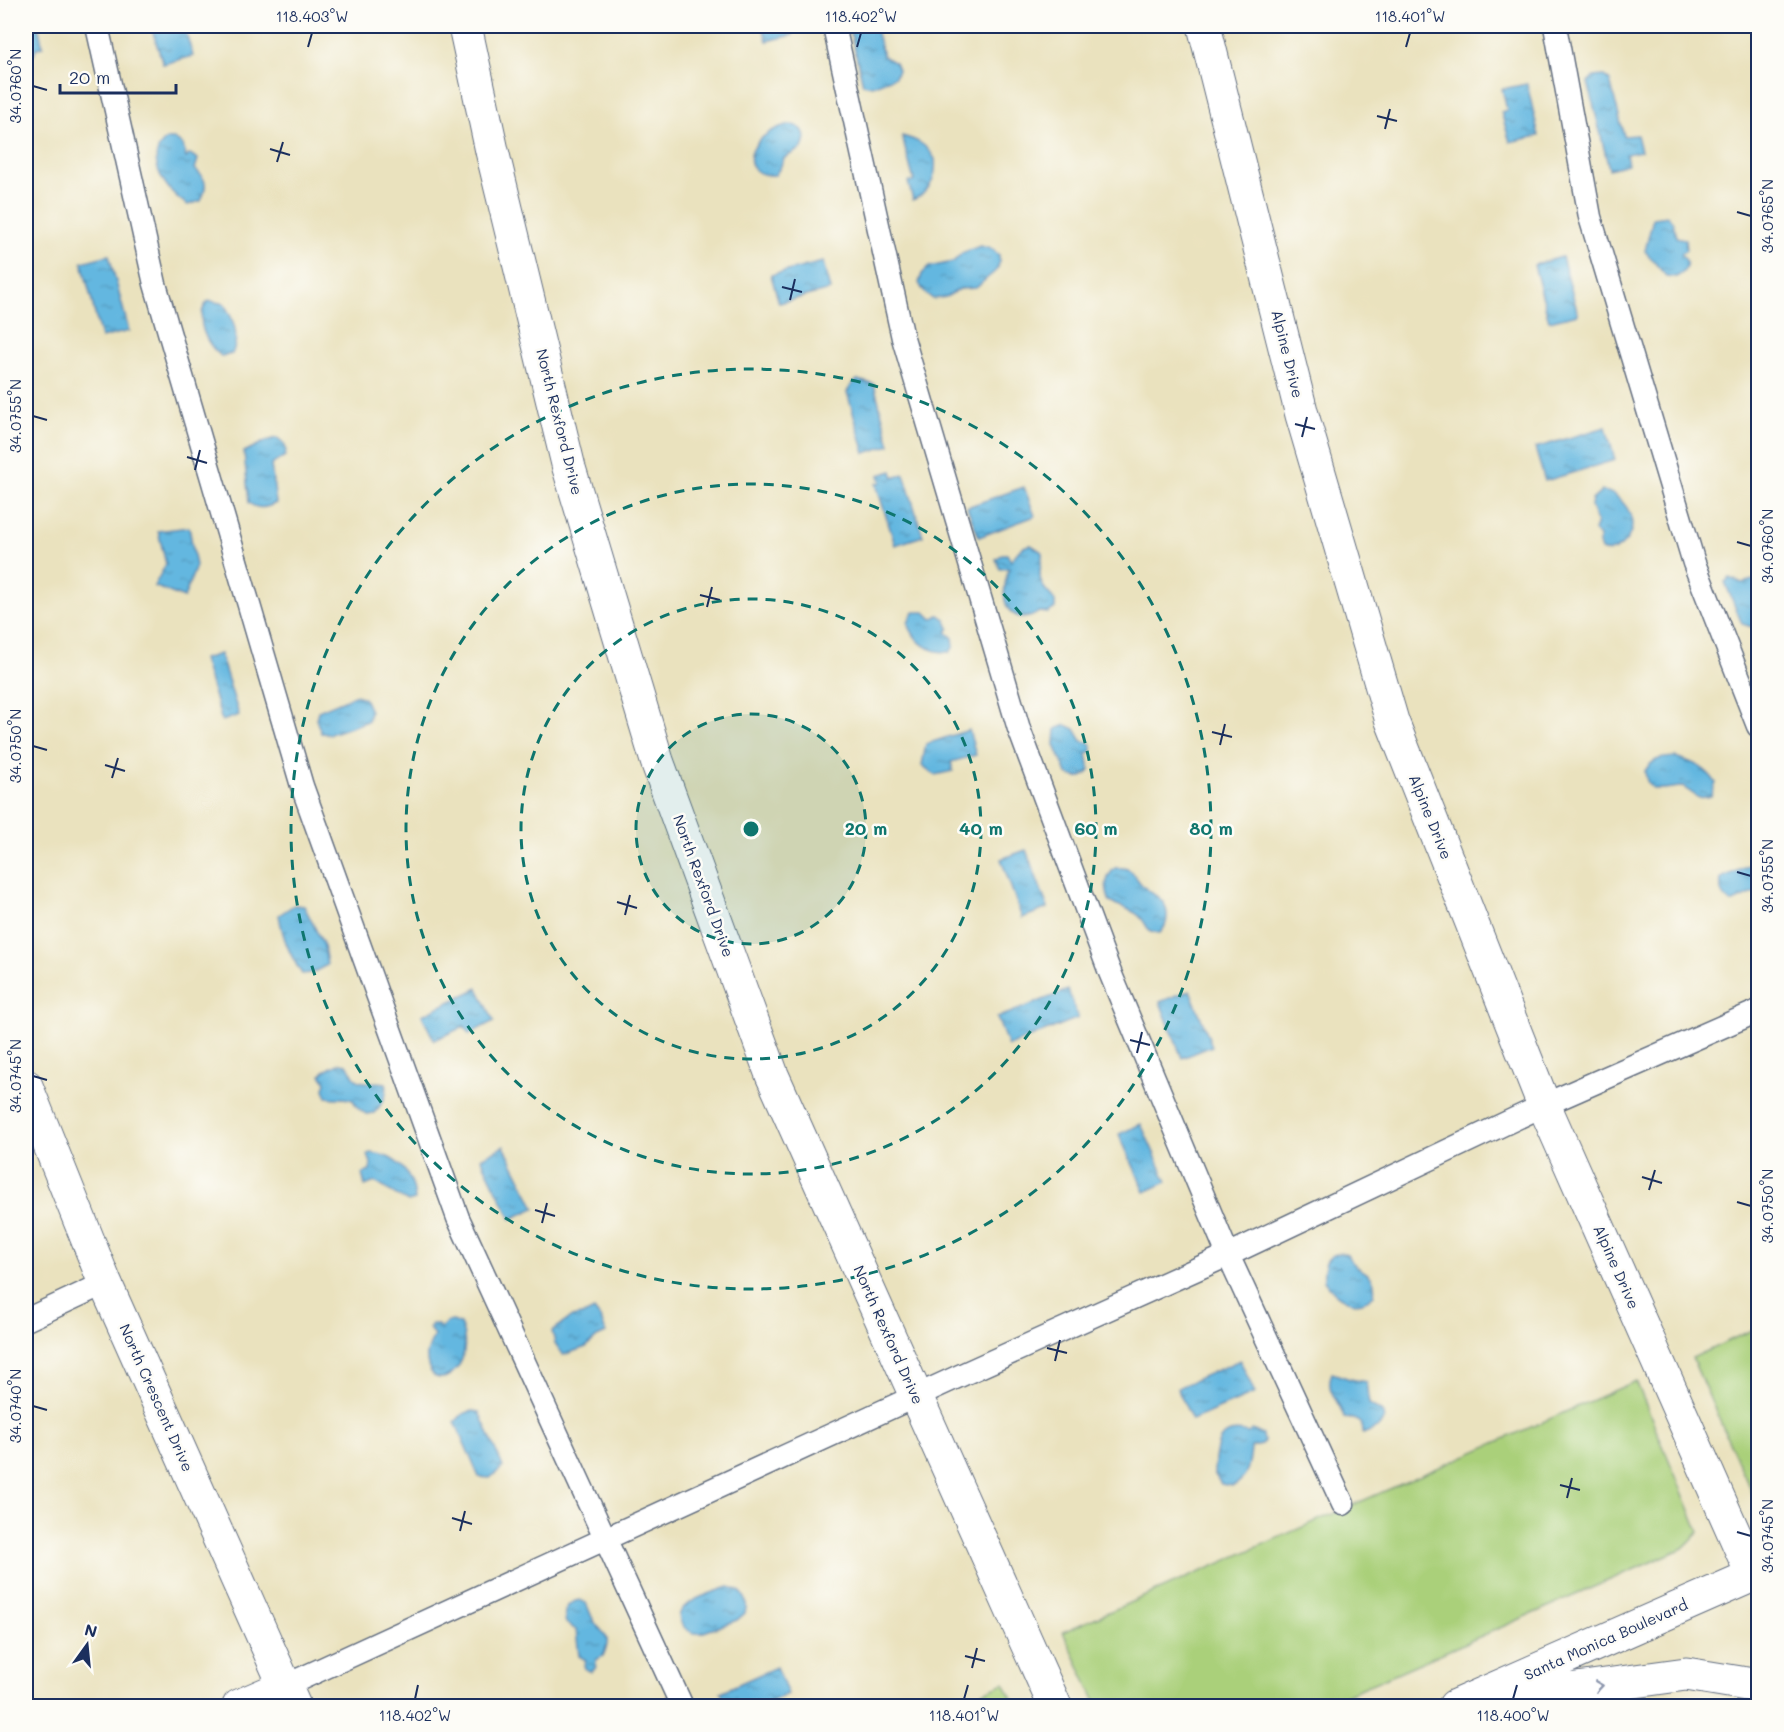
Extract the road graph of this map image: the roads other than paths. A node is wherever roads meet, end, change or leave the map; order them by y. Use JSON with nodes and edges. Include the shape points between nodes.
{"nodes":[{"id":1,"x":96,"y":26,"type":"edge"},
{"id":2,"x":465,"y":26,"type":"edge"},
{"id":3,"x":834,"y":26,"type":"edge"},
{"id":4,"x":1204,"y":26,"type":"edge"},
{"id":5,"x":1556,"y":26,"type":"edge"},
{"id":6,"x":1758,"y":726,"type":"edge"},
{"id":7,"x":1758,"y":1011,"type":"edge"},
{"id":8,"x":26,"y":1086,"type":"edge"},
{"id":9,"x":1544,"y":1105,"type":"junction"},
{"id":10,"x":1228,"y":1255,"type":"junction"},
{"id":11,"x":105,"y":1283,"type":"junction"},
{"id":12,"x":26,"y":1320,"type":"edge"},
{"id":13,"x":915,"y":1396,"type":"junction"},
{"id":14,"x":1343,"y":1504,"type":"dead end"},
{"id":15,"x":606,"y":1540,"type":"junction"},
{"id":16,"x":1756,"y":1575,"type":"edge"},
{"id":17,"x":1758,"y":1689,"type":"edge"},
{"id":18,"x":289,"y":1696,"type":"edge"},
{"id":19,"x":1456,"y":1706,"type":"edge"},
{"id":20,"x":239,"y":1707,"type":"edge"},
{"id":21,"x":682,"y":1707,"type":"edge"},
{"id":22,"x":1055,"y":1707,"type":"edge"}],
"edges":[{"from":1,"to":15,"type":"lane","via":[[155,284],[302,786],[458,1218]]},
{"from":2,"to":13,"type":"street","name":"North Rexford Drive","via":[[569,468],[657,761],[772,1075]]},
{"from":3,"to":10,"type":"lane","via":[[903,338],[1019,729],[1109,970]]},
{"from":4,"to":9,"type":"street","name":"Alpine Drive","via":[[1302,415],[1392,721]]},
{"from":5,"to":6,"type":"lane","via":[[1590,217],[1694,563]]},
{"from":7,"to":9,"type":"lane"},
{"from":8,"to":11,"type":"street","name":"North Crescent Drive"},
{"from":9,"to":10,"type":"lane"},
{"from":9,"to":16,"type":"street","name":"Alpine Drive"},
{"from":10,"to":13,"type":"lane"},
{"from":10,"to":14,"type":"lane"},
{"from":11,"to":12,"type":"lane"},
{"from":11,"to":18,"type":"street","name":"North Crescent Drive"},
{"from":13,"to":15,"type":"lane"},
{"from":13,"to":22,"type":"street","name":"North Rexford Drive"},
{"from":15,"to":18,"type":"lane"},
{"from":15,"to":21,"type":"lane"},
{"from":16,"to":19,"type":"street","name":"Santa Monica Boulevard"},
{"from":19,"to":17,"type":"street","one_way":true,"via":[[1686,1674]]},
{"from":18,"to":20,"type":"street"}]}
